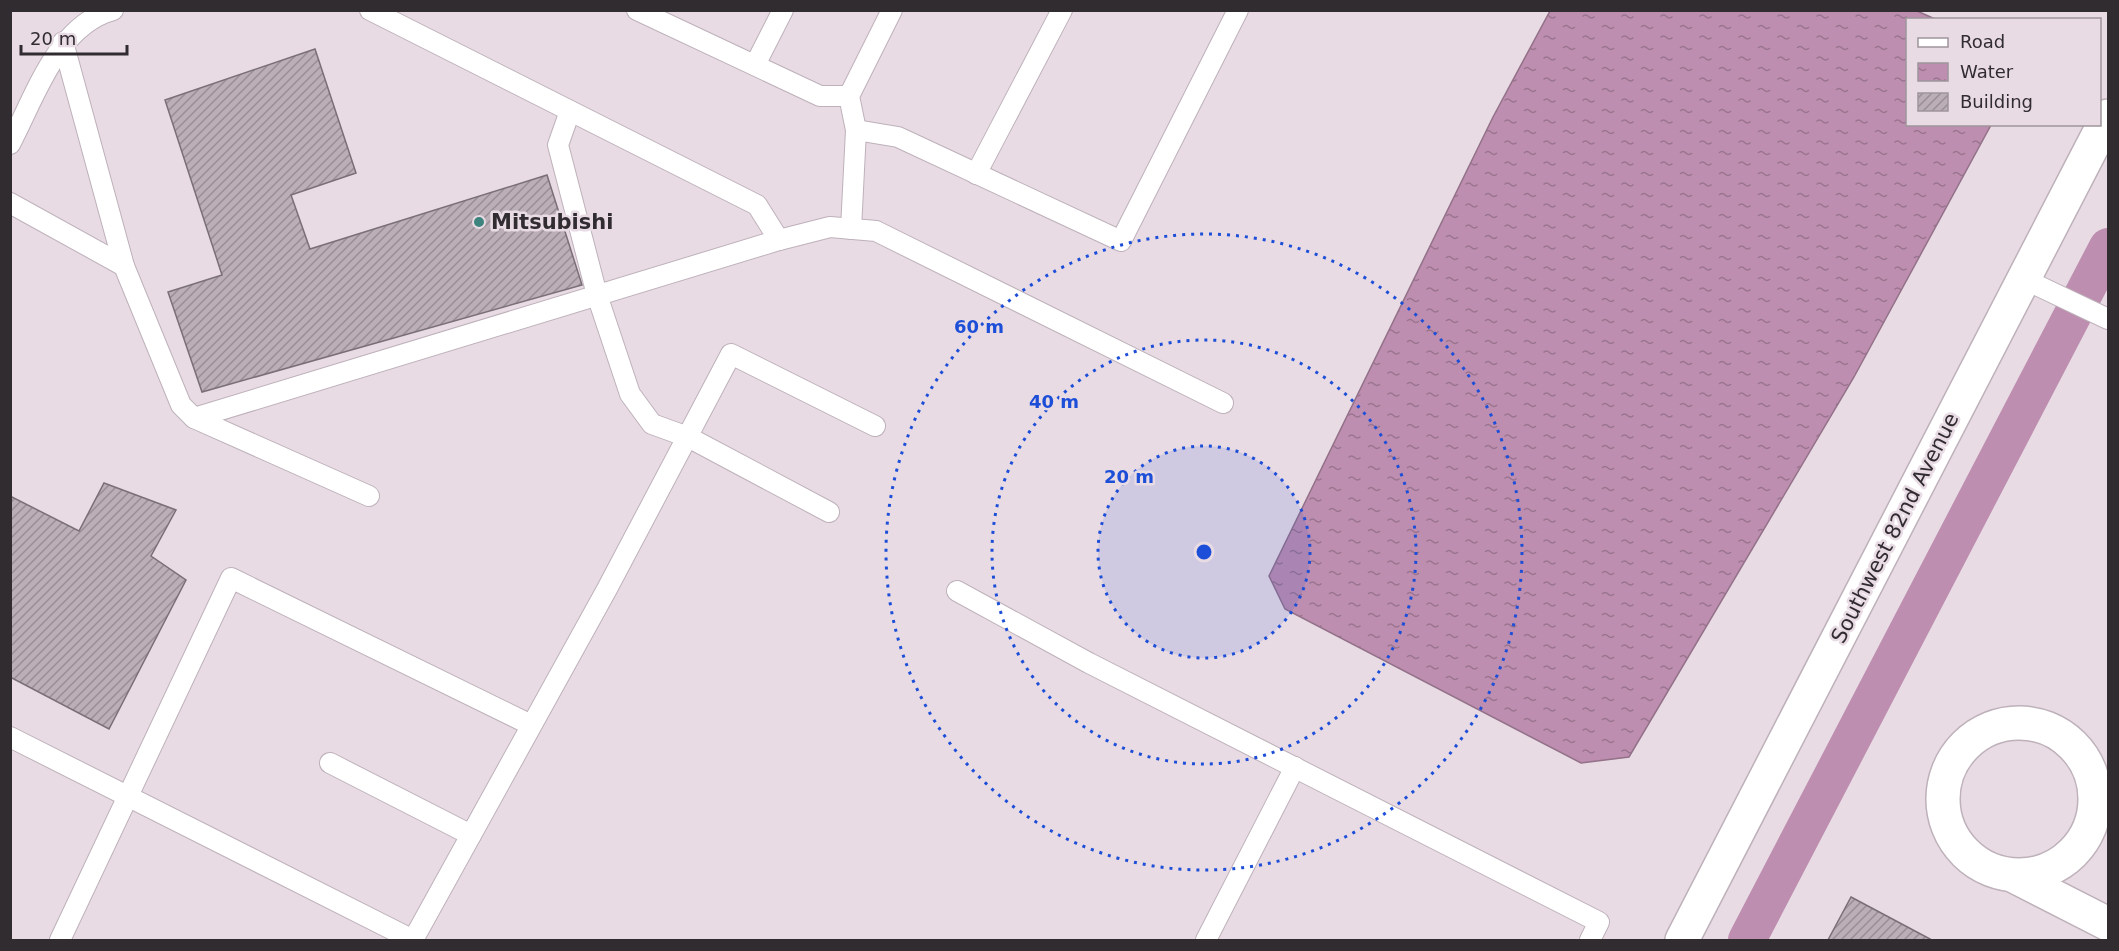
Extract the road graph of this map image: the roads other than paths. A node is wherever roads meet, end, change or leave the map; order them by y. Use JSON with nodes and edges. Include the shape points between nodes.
{"nodes":[{"id":1,"x":113,"y":10,"type":"edge"},
{"id":2,"x":370,"y":10,"type":"edge"},
{"id":3,"x":637,"y":10,"type":"edge"},
{"id":4,"x":783,"y":10,"type":"edge"},
{"id":5,"x":892,"y":10,"type":"edge"},
{"id":6,"x":1062,"y":10,"type":"edge"},
{"id":7,"x":1238,"y":10,"type":"edge"},
{"id":8,"x":63,"y":42,"type":"junction"},
{"id":9,"x":755,"y":65,"type":"junction"},
{"id":10,"x":849,"y":96,"type":"junction"},
{"id":11,"x":570,"y":111,"type":"junction"},
{"id":12,"x":2109,"y":116,"type":"edge"},
{"id":13,"x":856,"y":130,"type":"junction"},
{"id":14,"x":10,"y":144,"type":"edge"},
{"id":15,"x":976,"y":174,"type":"junction"},
{"id":16,"x":10,"y":203,"type":"edge"},
{"id":17,"x":851,"y":229,"type":"junction"},
{"id":18,"x":779,"y":240,"type":"junction"},
{"id":19,"x":124,"y":266,"type":"junction"},
{"id":20,"x":2024,"y":279,"type":"junction"},
{"id":21,"x":597,"y":295,"type":"junction"},
{"id":22,"x":2109,"y":319,"type":"edge"},
{"id":23,"x":1224,"y":404,"type":"dead end"},
{"id":24,"x":194,"y":418,"type":"junction"},
{"id":25,"x":875,"y":426,"type":"dead end"},
{"id":26,"x":688,"y":437,"type":"junction"},
{"id":27,"x":369,"y":496,"type":"dead end"},
{"id":28,"x":829,"y":512,"type":"dead end"},
{"id":29,"x":957,"y":591,"type":"dead end"},
{"id":30,"x":531,"y":726,"type":"junction"},
{"id":31,"x":10,"y":737,"type":"edge"},
{"id":32,"x":330,"y":763,"type":"dead end"},
{"id":33,"x":1295,"y":767,"type":"junction"},
{"id":34,"x":130,"y":797,"type":"junction"},
{"id":35,"x":471,"y":835,"type":"junction"},
{"id":36,"x":2014,"y":876,"type":"junction"},
{"id":37,"x":2109,"y":924,"type":"edge"},
{"id":38,"x":60,"y":940,"type":"edge"},
{"id":39,"x":413,"y":940,"type":"edge"},
{"id":40,"x":1206,"y":940,"type":"edge"},
{"id":41,"x":1590,"y":940,"type":"edge"},
{"id":42,"x":1682,"y":940,"type":"edge"}],
"edges":[{"from":1,"to":8,"type":"lane","via":[[97,15]]},
{"from":2,"to":11,"type":"lane"},
{"from":3,"to":9,"type":"lane"},
{"from":4,"to":9,"type":"lane"},
{"from":5,"to":10,"type":"lane"},
{"from":6,"to":15,"type":"lane"},
{"from":7,"to":15,"type":"lane","via":[[1121,241]]},
{"from":8,"to":14,"type":"lane"},
{"from":8,"to":19,"type":"lane"},
{"from":9,"to":10,"type":"lane","via":[[820,96]]},
{"from":10,"to":13,"type":"lane"},
{"from":11,"to":18,"type":"lane","via":[[757,205]]},
{"from":11,"to":21,"type":"lane","via":[[558,145]]},
{"from":12,"to":20,"type":"street","name":"Southwest 82nd Avenue"},
{"from":13,"to":15,"type":"lane","via":[[898,137]]},
{"from":13,"to":17,"type":"lane"},
{"from":16,"to":19,"type":"lane"},
{"from":17,"to":18,"type":"lane","via":[[830,227]]},
{"from":17,"to":23,"type":"lane","via":[[876,231]]},
{"from":18,"to":21,"type":"lane"},
{"from":19,"to":24,"type":"lane","via":[[181,405]]},
{"from":20,"to":22,"type":"lane"},
{"from":20,"to":42,"type":"street","name":"Southwest 82nd Avenue"},
{"from":21,"to":24,"type":"lane"},
{"from":21,"to":26,"type":"lane","via":[[630,394],[651,424]]},
{"from":24,"to":27,"type":"lane"},
{"from":25,"to":26,"type":"lane","via":[[731,354]]},
{"from":26,"to":28,"type":"lane"},
{"from":26,"to":30,"type":"lane"},
{"from":29,"to":33,"type":"lane"},
{"from":30,"to":34,"type":"lane","via":[[231,578]]},
{"from":30,"to":35,"type":"lane"},
{"from":31,"to":34,"type":"lane"},
{"from":32,"to":35,"type":"lane"},
{"from":33,"to":40,"type":"lane"},
{"from":33,"to":41,"type":"lane","via":[[1599,922]]},
{"from":34,"to":38,"type":"lane"},
{"from":34,"to":39,"type":"lane"},
{"from":35,"to":39,"type":"lane"},
{"from":36,"to":36,"type":"street","via":[[2044,872],[2071,858],[2088,834],[2097,805],[2093,775],[2078,749],[2054,730],[2025,723],[1995,726],[1968,741],[1950,765],[1942,794],[1946,824],[1961,850],[1985,868]]},
{"from":36,"to":37,"type":"street"}]}
